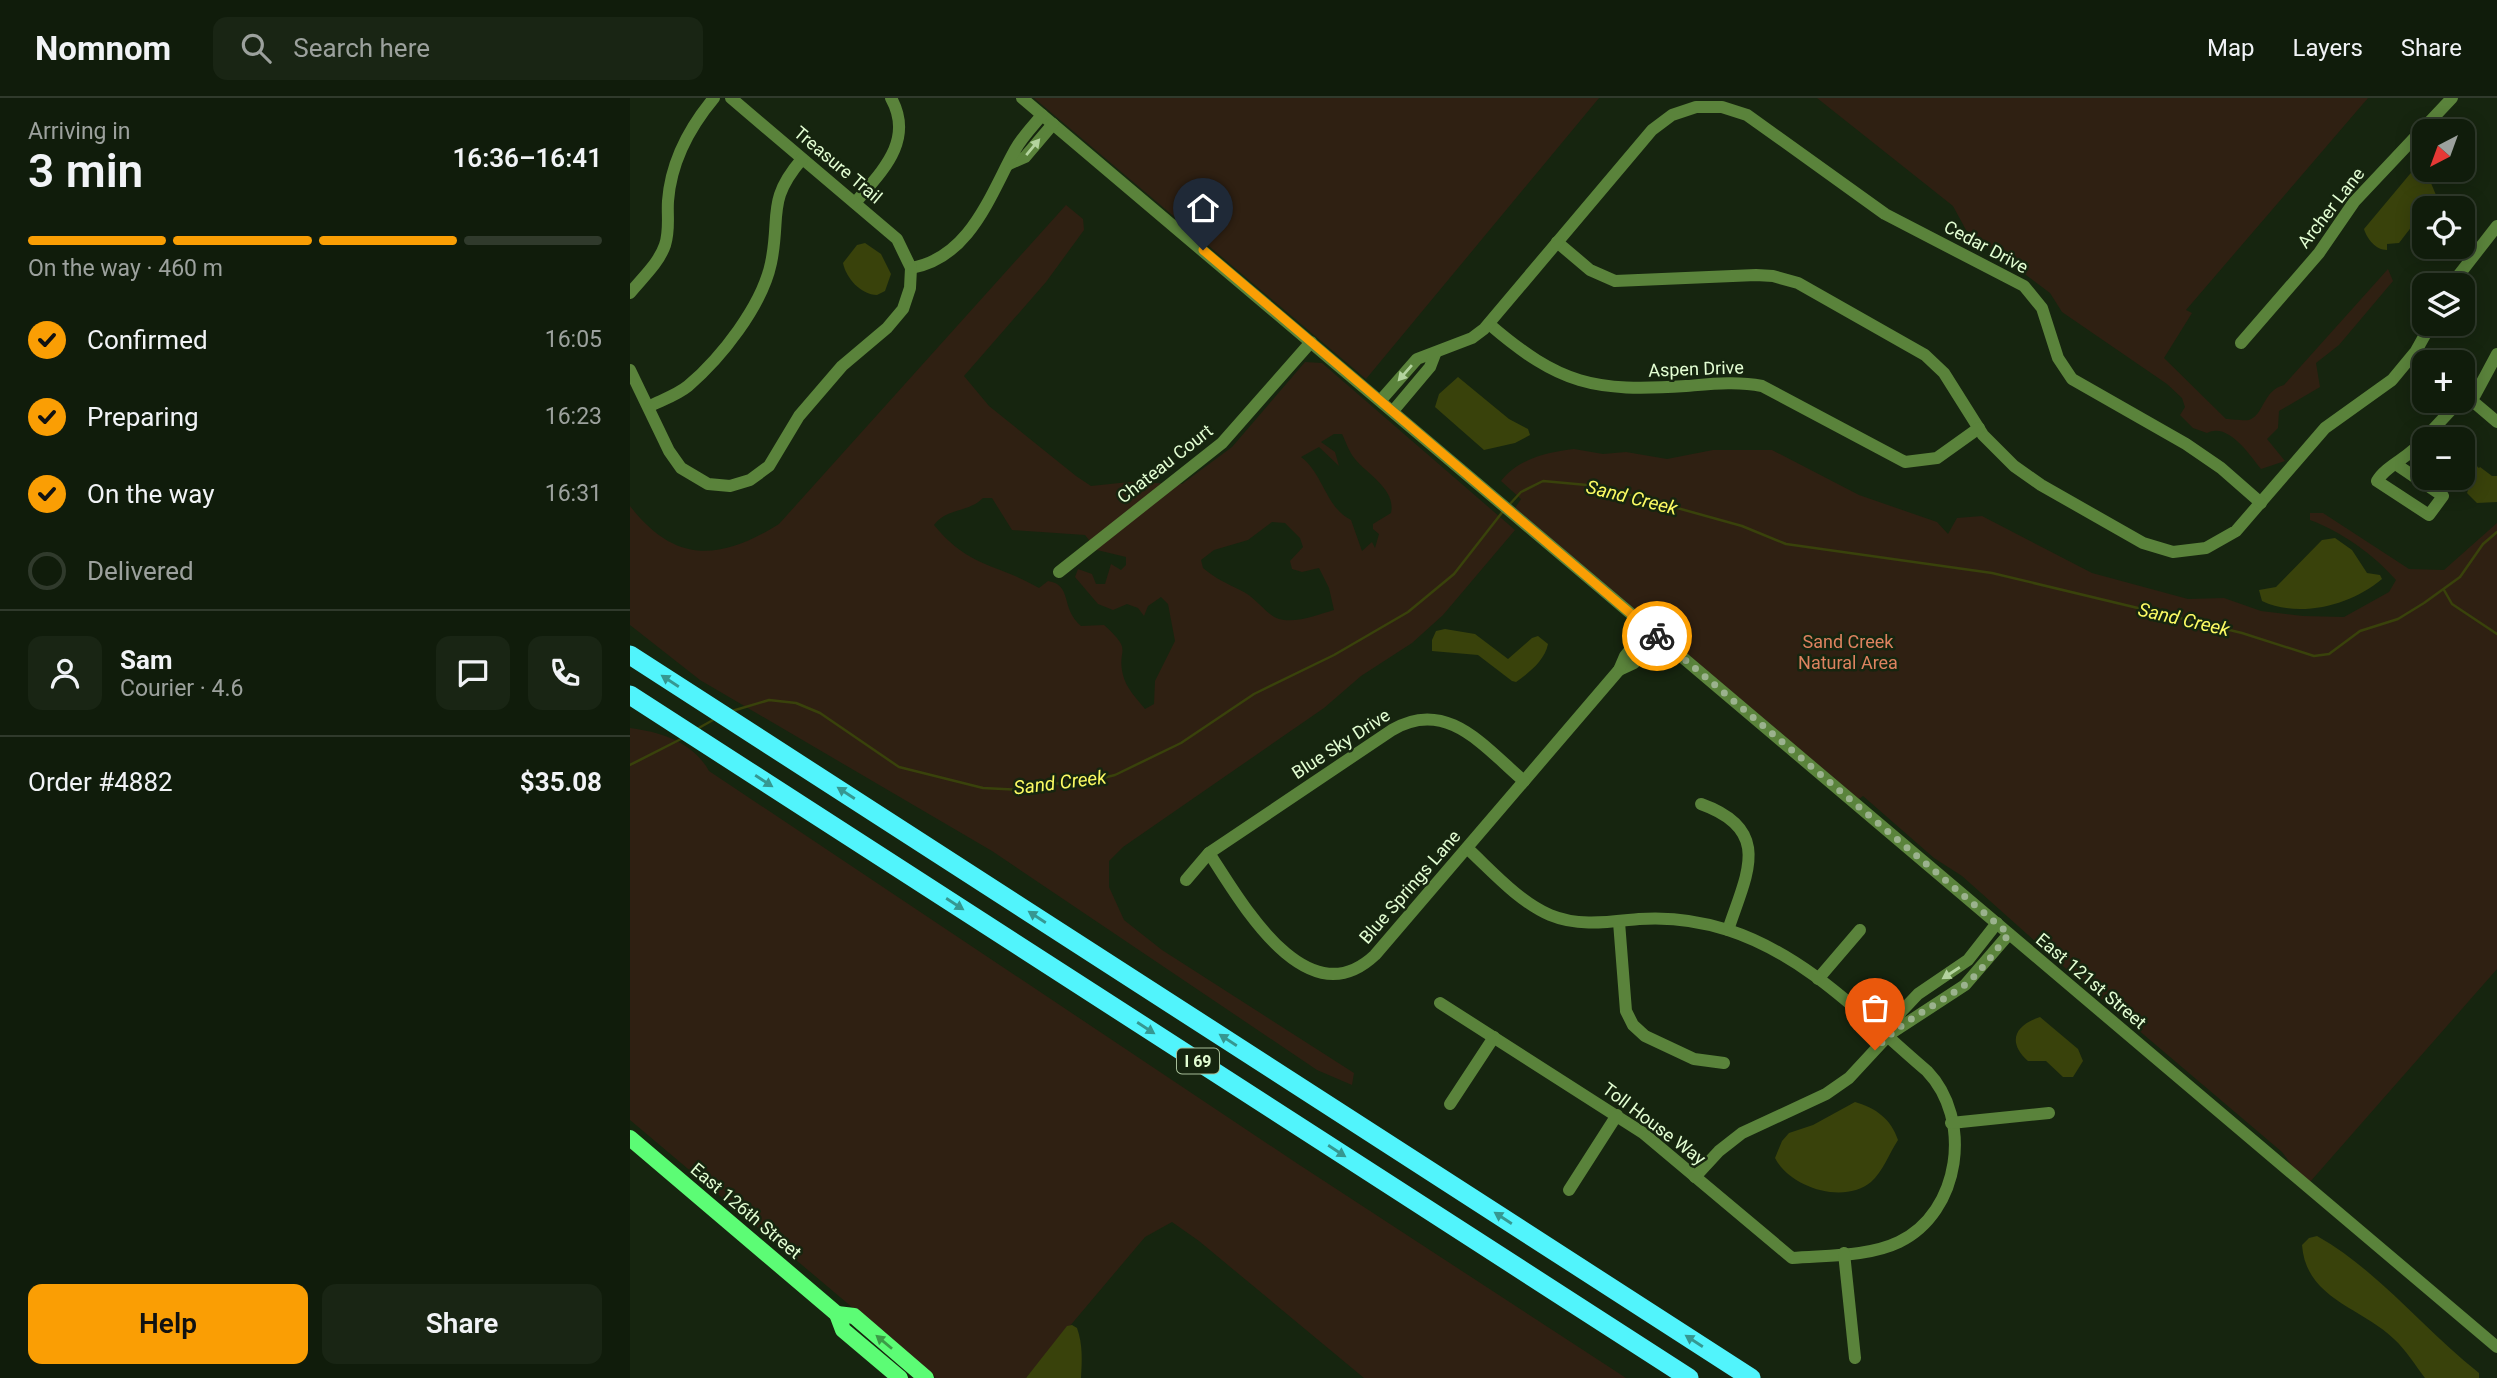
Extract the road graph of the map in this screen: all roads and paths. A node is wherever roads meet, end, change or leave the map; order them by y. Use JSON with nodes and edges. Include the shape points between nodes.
{"nodes":[{"id":1,"x":714,"y":98,"type":"edge"},
{"id":2,"x":731,"y":98,"type":"edge"},
{"id":3,"x":891,"y":98,"type":"edge"},
{"id":4,"x":1022,"y":98,"type":"edge"},
{"id":5,"x":2452,"y":98,"type":"edge"},
{"id":6,"x":1696,"y":102,"type":"edge"},
{"id":7,"x":1723,"y":103,"type":"edge"},
{"id":8,"x":1042,"y":115,"type":"junction"},
{"id":9,"x":1053,"y":124,"type":"junction"},
{"id":10,"x":802,"y":159,"type":"junction"},
{"id":11,"x":1009,"y":164,"type":"junction"},
{"id":12,"x":855,"y":203,"type":"junction"},
{"id":13,"x":2497,"y":226,"type":"edge"},
{"id":14,"x":1557,"y":242,"type":"junction"},
{"id":15,"x":911,"y":268,"type":"junction"},
{"id":16,"x":2460,"y":273,"type":"edge"},
{"id":17,"x":630,"y":293,"type":"edge"},
{"id":18,"x":1489,"y":324,"type":"junction"},
{"id":19,"x":2424,"y":336,"type":"edge"},
{"id":20,"x":1311,"y":342,"type":"junction"},
{"id":21,"x":2241,"y":343,"type":"dead end"},
{"id":22,"x":1435,"y":354,"type":"junction"},
{"id":23,"x":2497,"y":354,"type":"edge"},
{"id":24,"x":630,"y":370,"type":"edge"},
{"id":25,"x":2475,"y":394,"type":"edge"},
{"id":26,"x":1381,"y":400,"type":"junction"},
{"id":27,"x":2475,"y":403,"type":"edge"},
{"id":28,"x":650,"y":406,"type":"junction"},
{"id":29,"x":1393,"y":411,"type":"junction"},
{"id":30,"x":2448,"y":413,"type":"edge"},
{"id":31,"x":2497,"y":422,"type":"edge"},
{"id":32,"x":2435,"y":427,"type":"edge"},
{"id":33,"x":1979,"y":428,"type":"junction"},
{"id":34,"x":2412,"y":455,"type":"edge"},
{"id":35,"x":2397,"y":465,"type":"junction"},
{"id":36,"x":2261,"y":503,"type":"junction"},
{"id":37,"x":1059,"y":572,"type":"dead end"},
{"id":38,"x":1653,"y":632,"type":"junction"},
{"id":39,"x":630,"y":655,"type":"edge"},
{"id":40,"x":630,"y":695,"type":"edge"},
{"id":41,"x":1524,"y":781,"type":"junction"},
{"id":42,"x":1701,"y":804,"type":"dead end"},
{"id":43,"x":1467,"y":848,"type":"junction"},
{"id":44,"x":1209,"y":853,"type":"junction"},
{"id":45,"x":1186,"y":880,"type":"dead end"},
{"id":46,"x":1619,"y":922,"type":"junction"},
{"id":47,"x":1997,"y":923,"type":"junction"},
{"id":48,"x":1728,"y":930,"type":"junction"},
{"id":49,"x":1860,"y":930,"type":"dead end"},
{"id":50,"x":2009,"y":934,"type":"junction"},
{"id":51,"x":1818,"y":979,"type":"junction"},
{"id":52,"x":1440,"y":1003,"type":"dead end"},
{"id":53,"x":1494,"y":1037,"type":"junction"},
{"id":54,"x":1887,"y":1037,"type":"junction"},
{"id":55,"x":1724,"y":1063,"type":"dead end"},
{"id":56,"x":1450,"y":1104,"type":"dead end"},
{"id":57,"x":2049,"y":1113,"type":"dead end"},
{"id":58,"x":1617,"y":1115,"type":"junction"},
{"id":59,"x":1951,"y":1123,"type":"junction"},
{"id":60,"x":630,"y":1138,"type":"edge"},
{"id":61,"x":1695,"y":1177,"type":"junction"},
{"id":62,"x":1569,"y":1190,"type":"dead end"},
{"id":63,"x":1844,"y":1252,"type":"junction"},
{"id":64,"x":837,"y":1314,"type":"junction"},
{"id":65,"x":2497,"y":1348,"type":"edge"},
{"id":66,"x":1856,"y":1358,"type":"dead end"},
{"id":67,"x":900,"y":1378,"type":"edge"},
{"id":68,"x":926,"y":1378,"type":"edge"},
{"id":69,"x":1689,"y":1378,"type":"edge"},
{"id":70,"x":1751,"y":1378,"type":"edge"}],
"edges":[{"from":1,"to":17,"type":"street","via":[[679,153],[663,250]]},
{"from":2,"to":10,"type":"street","name":"Treasure Trail"},
{"from":3,"to":12,"type":"street","via":[[899,118],[897,148]]},
{"from":4,"to":8,"type":"street","name":"East 121st Street"},
{"from":5,"to":21,"type":"street","name":"Archer Lane","via":[[2361,194],[2319,253]]},
{"from":6,"to":7,"type":"street","name":"Cedar Drive"},
{"from":6,"to":14,"type":"street","name":"Cedar Drive","via":[[1653,130]]},
{"from":7,"to":36,"type":"street","name":"Cedar Drive","via":[[1759,123],[1885,214],[2024,286],[2042,308],[2058,358],[2072,379],[2186,444]]},
{"from":8,"to":9,"type":"street","name":"East 121st Street"},
{"from":8,"to":11,"type":"street"},
{"from":11,"to":9,"type":"street","one_way":true,"via":[[1025,157]]},
{"from":9,"to":20,"type":"street","name":"East 121st Street"},
{"from":10,"to":12,"type":"street","name":"Treasure Trail"},
{"from":10,"to":28,"type":"street","via":[[778,193],[768,274],[750,313],[692,381]]},
{"from":11,"to":15,"type":"street","via":[[985,211],[956,246],[935,262]]},
{"from":12,"to":15,"type":"street","name":"Treasure Trail","via":[[897,239]]},
{"from":13,"to":16,"type":"street"},
{"from":14,"to":18,"type":"street","name":"Cedar Drive"},
{"from":14,"to":33,"type":"street","via":[[1599,276],[1615,281],[1756,275],[1798,283],[1933,360]]},
{"from":15,"to":28,"type":"street","via":[[909,296],[899,314],[842,366],[795,421],[769,466],[750,480],[719,486],[690,475],[672,456]]},
{"from":18,"to":22,"type":"street","name":"Cedar Drive","via":[[1472,338]]},
{"from":18,"to":33,"type":"street","name":"Aspen Drive","via":[[1539,363],[1585,383],[1622,389],[1737,383],[1762,386],[1905,461],[1933,459]]},
{"from":19,"to":36,"type":"street","via":[[2392,380],[2325,428]]},
{"from":20,"to":26,"type":"street","name":"East 121st Street"},
{"from":20,"to":37,"type":"street","name":"Chateau Court","via":[[1228,437]]},
{"from":22,"to":26,"type":"street","name":"Cedar Drive","one_way":true,"via":[[1417,359]]},
{"from":22,"to":29,"type":"street","via":[[1430,368]]},
{"from":23,"to":25,"type":"street"},
{"from":24,"to":28,"type":"street"},
{"from":26,"to":29,"type":"street","name":"East 121st Street"},
{"from":27,"to":31,"type":"street"},
{"from":29,"to":38,"type":"street","name":"East 121st Street"},
{"from":30,"to":32,"type":"street"},
{"from":33,"to":36,"type":"street","via":[[2027,475],[2143,543],[2163,550],[2184,552],[2215,545],[2236,531]]},
{"from":34,"to":35,"type":"street"},
{"from":35,"to":35,"type":"street","via":[[2443,496],[2429,515],[2377,481]]},
{"from":38,"to":41,"type":"street","name":"Blue Springs Lane","via":[[1625,656],[1619,670]]},
{"from":38,"to":47,"type":"street","name":"East 121st Street"},
{"from":70,"to":39,"type":"highway","number":"I 69","one_way":true},
{"from":40,"to":69,"type":"highway","number":"I 69","one_way":true},
{"from":41,"to":43,"type":"street","name":"Blue Springs Lane"},
{"from":41,"to":44,"type":"street","name":"Blue Sky Drive","via":[[1460,728],[1440,719],[1412,720]]},
{"from":42,"to":48,"type":"street","via":[[1737,824],[1751,848]]},
{"from":43,"to":44,"type":"street","name":"Blue Springs Lane","via":[[1375,955],[1361,966],[1339,973],[1308,967],[1276,946]]},
{"from":43,"to":46,"type":"street","name":"Toll House Way","via":[[1524,899],[1548,914],[1576,922]]},
{"from":44,"to":45,"type":"street","name":"Blue Sky Drive"},
{"from":46,"to":48,"type":"street","name":"Toll House Way","via":[[1675,920]]},
{"from":46,"to":55,"type":"street","via":[[1626,1011],[1633,1025],[1645,1036],[1694,1059]]},
{"from":47,"to":50,"type":"street","name":"East 121st Street"},
{"from":47,"to":54,"type":"street","one_way":true,"via":[[1964,964],[1918,994]]},
{"from":48,"to":51,"type":"street","name":"Toll House Way","via":[[1771,947]]},
{"from":49,"to":51,"type":"street"},
{"from":50,"to":54,"type":"street","via":[[1965,985]]},
{"from":50,"to":65,"type":"street","name":"East 121st Street"},
{"from":51,"to":54,"type":"street","name":"Toll House Way"},
{"from":52,"to":53,"type":"street","name":"Toll House Way"},
{"from":53,"to":56,"type":"street"},
{"from":53,"to":58,"type":"street","name":"Toll House Way"},
{"from":54,"to":59,"type":"street","name":"Toll House Way","via":[[1942,1088]]},
{"from":54,"to":61,"type":"street","via":[[1849,1078],[1826,1094],[1742,1133]]},
{"from":57,"to":59,"type":"street"},
{"from":58,"to":61,"type":"street","name":"Toll House Way"},
{"from":58,"to":62,"type":"street"},
{"from":59,"to":63,"type":"street","name":"Toll House Way","via":[[1953,1171],[1932,1216],[1898,1243]]},
{"from":60,"to":64,"type":"main road","name":"East 126th Street"},
{"from":61,"to":63,"type":"street","name":"Toll House Way","via":[[1792,1258]]},
{"from":63,"to":66,"type":"street"},
{"from":64,"to":67,"type":"main road","name":"East 126th Street","via":[[843,1330]]},
{"from":68,"to":64,"type":"main road","name":"East 126th Street","one_way":true,"via":[[854,1317]]}]}
